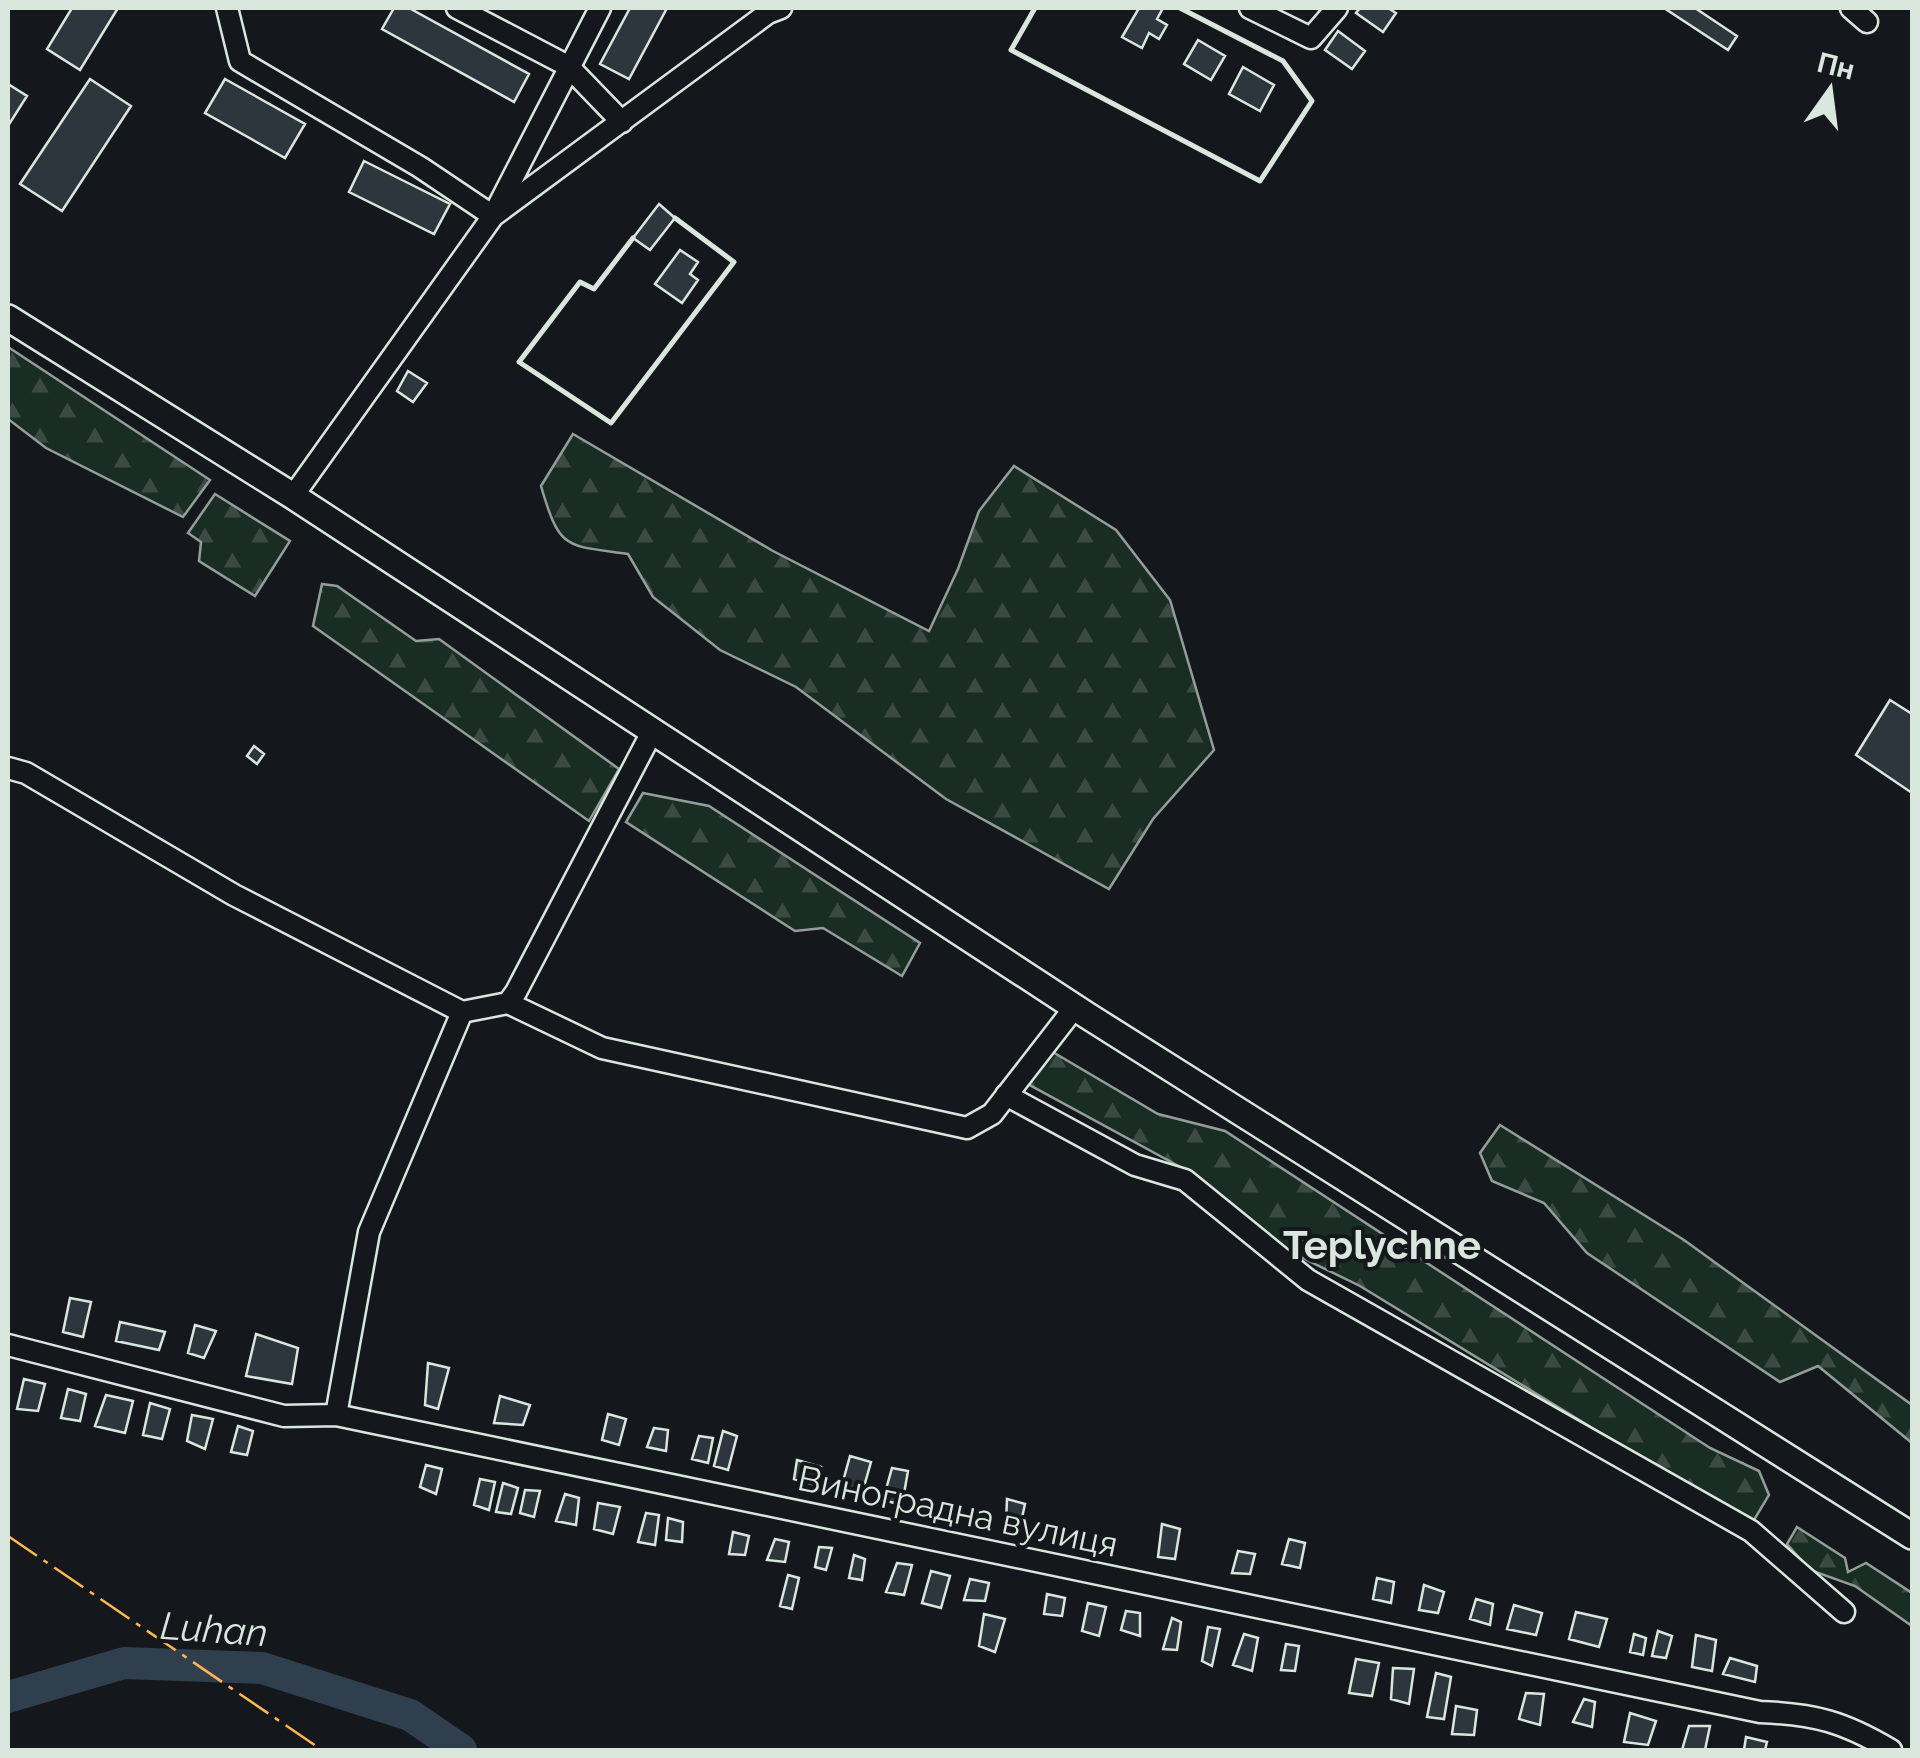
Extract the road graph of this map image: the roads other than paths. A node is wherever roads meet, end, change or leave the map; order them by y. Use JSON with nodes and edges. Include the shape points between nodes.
{"nodes":[{"id":1,"x":228,"y":8,"type":"edge"},
{"id":2,"x":458,"y":8,"type":"edge"},
{"id":3,"x":600,"y":8,"type":"edge"},
{"id":4,"x":781,"y":8,"type":"edge"},
{"id":5,"x":1250,"y":8,"type":"edge"},
{"id":6,"x":1337,"y":8,"type":"edge"},
{"id":7,"x":1851,"y":8,"type":"edge"},
{"id":8,"x":1866,"y":22,"type":"dead end"},
{"id":9,"x":568,"y":66,"type":"junction"},
{"id":10,"x":622,"y":122,"type":"junction"},
{"id":11,"x":493,"y":216,"type":"junction"},
{"id":12,"x":8,"y":318,"type":"edge"},
{"id":13,"x":293,"y":496,"type":"junction"},
{"id":14,"x":652,"y":732,"type":"junction"},
{"id":15,"x":8,"y":768,"type":"edge"},
{"id":16,"x":508,"y":1003,"type":"junction"},
{"id":17,"x":1075,"y":1007,"type":"junction"},
{"id":18,"x":462,"y":1012,"type":"junction"},
{"id":19,"x":1006,"y":1095,"type":"junction"},
{"id":20,"x":8,"y":1345,"type":"edge"},
{"id":21,"x":336,"y":1415,"type":"junction"},
{"id":22,"x":1912,"y":1536,"type":"edge"},
{"id":23,"x":1844,"y":1612,"type":"dead end"},
{"id":24,"x":1892,"y":1750,"type":"edge"}],
"edges":[{"from":1,"to":11,"type":"street","via":[[240,61]]},
{"from":2,"to":9,"type":"street"},
{"from":3,"to":9,"type":"street"},
{"from":4,"to":10,"type":"street"},
{"from":5,"to":6,"type":"street","via":[[1311,38]]},
{"from":7,"to":8,"type":"street"},
{"from":9,"to":10,"type":"street"},
{"from":9,"to":11,"type":"street"},
{"from":10,"to":11,"type":"street"},
{"from":11,"to":13,"type":"street"},
{"from":12,"to":13,"type":"main road"},
{"from":13,"to":14,"type":"main road"},
{"from":14,"to":16,"type":"street"},
{"from":14,"to":17,"type":"main road"},
{"from":15,"to":18,"type":"street"},
{"from":16,"to":18,"type":"street"},
{"from":16,"to":19,"type":"street","via":[[602,1048],[968,1128],[992,1114]]},
{"from":17,"to":19,"type":"street"},
{"from":17,"to":22,"type":"main road"},
{"from":18,"to":21,"type":"street","via":[[369,1232]]},
{"from":19,"to":23,"type":"street","via":[[1135,1166],[1185,1180],[1308,1280],[1752,1531]]},
{"from":20,"to":21,"type":"street","name":"Виноградна вулиця","via":[[284,1416]]},
{"from":21,"to":24,"type":"street","name":"Виноградна вулиця","via":[[1760,1712],[1804,1714],[1856,1729]]}]}
